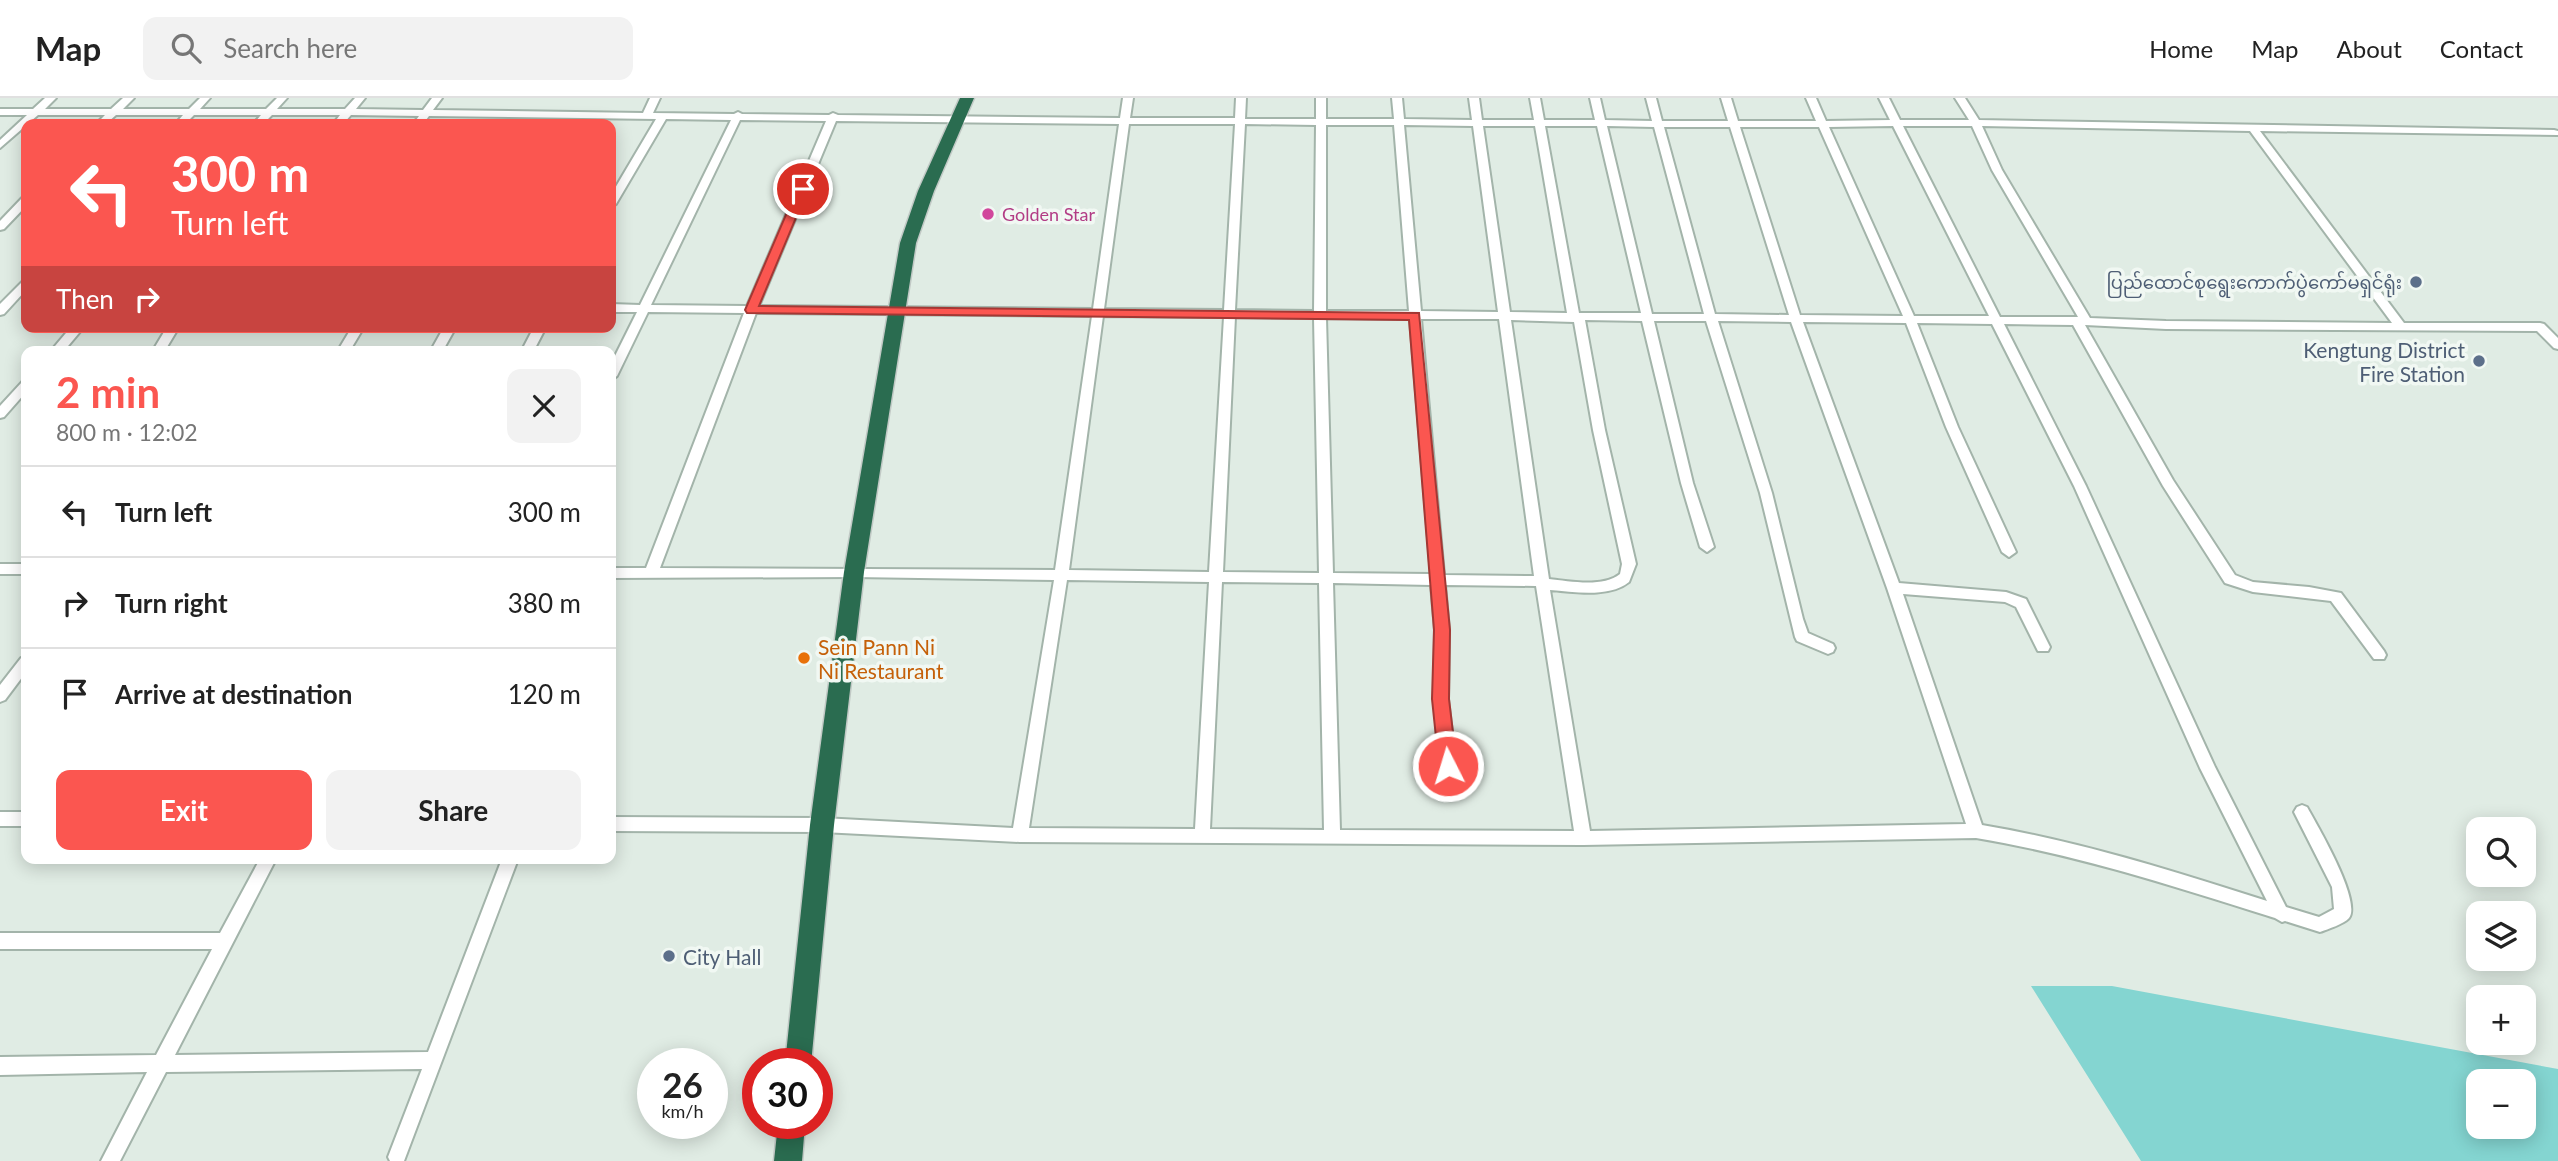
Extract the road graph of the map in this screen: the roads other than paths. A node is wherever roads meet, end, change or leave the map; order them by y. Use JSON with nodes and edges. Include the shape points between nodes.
{"nodes":[{"id":1,"x":51,"y":98,"type":"edge"},
{"id":2,"x":129,"y":98,"type":"edge"},
{"id":3,"x":205,"y":98,"type":"edge"},
{"id":4,"x":282,"y":98,"type":"edge"},
{"id":5,"x":360,"y":98,"type":"edge"},
{"id":6,"x":437,"y":98,"type":"edge"},
{"id":7,"x":654,"y":98,"type":"edge"},
{"id":8,"x":967,"y":98,"type":"edge"},
{"id":9,"x":1128,"y":98,"type":"edge"},
{"id":10,"x":1241,"y":98,"type":"edge"},
{"id":11,"x":1321,"y":98,"type":"edge"},
{"id":12,"x":1397,"y":98,"type":"edge"},
{"id":13,"x":1474,"y":98,"type":"edge"},
{"id":14,"x":1535,"y":98,"type":"edge"},
{"id":15,"x":1595,"y":98,"type":"edge"},
{"id":16,"x":1651,"y":98,"type":"edge"},
{"id":17,"x":1726,"y":98,"type":"edge"},
{"id":18,"x":1811,"y":98,"type":"edge"},
{"id":19,"x":1884,"y":98,"type":"edge"},
{"id":20,"x":1960,"y":98,"type":"edge"},
{"id":21,"x":114,"y":111,"type":"junction"},
{"id":22,"x":0,"y":112,"type":"edge"},
{"id":23,"x":36,"y":112,"type":"junction"},
{"id":24,"x":192,"y":112,"type":"junction"},
{"id":25,"x":348,"y":112,"type":"junction"},
{"id":26,"x":268,"y":113,"type":"junction"},
{"id":27,"x":427,"y":113,"type":"junction"},
{"id":28,"x":505,"y":113,"type":"junction"},
{"id":29,"x":580,"y":114,"type":"junction"},
{"id":30,"x":647,"y":115,"type":"junction"},
{"id":31,"x":663,"y":115,"type":"junction"},
{"id":32,"x":738,"y":116,"type":"junction"},
{"id":33,"x":833,"y":116,"type":"junction"},
{"id":34,"x":28,"y":119,"type":"edge"},
{"id":35,"x":106,"y":119,"type":"edge"},
{"id":36,"x":185,"y":119,"type":"edge"},
{"id":37,"x":263,"y":119,"type":"edge"},
{"id":38,"x":342,"y":119,"type":"edge"},
{"id":39,"x":422,"y":119,"type":"edge"},
{"id":40,"x":501,"y":119,"type":"edge"},
{"id":41,"x":576,"y":119,"type":"edge"},
{"id":42,"x":956,"y":120,"type":"junction"},
{"id":43,"x":1125,"y":121,"type":"junction"},
{"id":44,"x":1238,"y":122,"type":"junction"},
{"id":45,"x":1321,"y":122,"type":"junction"},
{"id":46,"x":1399,"y":122,"type":"junction"},
{"id":47,"x":1477,"y":123,"type":"junction"},
{"id":48,"x":1540,"y":123,"type":"junction"},
{"id":49,"x":1976,"y":123,"type":"junction"},
{"id":50,"x":1601,"y":124,"type":"junction"},
{"id":51,"x":1657,"y":124,"type":"junction"},
{"id":52,"x":1735,"y":124,"type":"junction"},
{"id":53,"x":1823,"y":124,"type":"junction"},
{"id":54,"x":1896,"y":125,"type":"junction"},
{"id":55,"x":21,"y":126,"type":"edge"},
{"id":56,"x":2253,"y":128,"type":"junction"},
{"id":57,"x":2554,"y":133,"type":"dead end"},
{"id":58,"x":0,"y":145,"type":"edge"},
{"id":59,"x":616,"y":195,"type":"edge"},
{"id":60,"x":21,"y":205,"type":"edge"},
{"id":61,"x":0,"y":227,"type":"edge"},
{"id":62,"x":21,"y":288,"type":"edge"},
{"id":63,"x":5,"y":301,"type":"edge"},
{"id":64,"x":616,"y":308,"type":"edge"},
{"id":65,"x":642,"y":309,"type":"junction"},
{"id":66,"x":751,"y":310,"type":"junction"},
{"id":67,"x":0,"y":311,"type":"edge"},
{"id":68,"x":898,"y":311,"type":"junction"},
{"id":69,"x":1097,"y":313,"type":"junction"},
{"id":70,"x":1231,"y":314,"type":"junction"},
{"id":71,"x":1320,"y":315,"type":"junction"},
{"id":72,"x":1415,"y":316,"type":"junction"},
{"id":73,"x":1504,"y":317,"type":"junction"},
{"id":74,"x":1577,"y":318,"type":"junction"},
{"id":75,"x":1646,"y":318,"type":"junction"},
{"id":76,"x":1711,"y":319,"type":"junction"},
{"id":77,"x":1796,"y":319,"type":"junction"},
{"id":78,"x":1910,"y":319,"type":"junction"},
{"id":79,"x":1996,"y":321,"type":"junction"},
{"id":80,"x":2082,"y":322,"type":"junction"},
{"id":81,"x":2402,"y":326,"type":"junction"},
{"id":82,"x":2558,"y":345,"type":"edge"},
{"id":83,"x":616,"y":365,"type":"edge"},
{"id":84,"x":21,"y":391,"type":"edge"},
{"id":85,"x":0,"y":414,"type":"edge"},
{"id":86,"x":1707,"y":547,"type":"dead end"},
{"id":87,"x":2009,"y":552,"type":"dead end"},
{"id":88,"x":0,"y":569,"type":"edge"},
{"id":89,"x":21,"y":569,"type":"edge"},
{"id":90,"x":854,"y":572,"type":"junction"},
{"id":91,"x":616,"y":573,"type":"edge"},
{"id":92,"x":652,"y":573,"type":"junction"},
{"id":93,"x":1061,"y":576,"type":"junction"},
{"id":94,"x":1324,"y":578,"type":"junction"},
{"id":95,"x":1216,"y":579,"type":"junction"},
{"id":96,"x":1437,"y":581,"type":"junction"},
{"id":97,"x":1543,"y":583,"type":"junction"},
{"id":98,"x":1894,"y":588,"type":"junction"},
{"id":99,"x":2043,"y":647,"type":"dead end"},
{"id":100,"x":1828,"y":648,"type":"dead end"},
{"id":101,"x":2379,"y":655,"type":"dead end"},
{"id":102,"x":21,"y":669,"type":"edge"},
{"id":103,"x":0,"y":696,"type":"edge"},
{"id":104,"x":1448,"y":766,"type":"dead end"},
{"id":105,"x":2302,"y":812,"type":"dead end"},
{"id":106,"x":0,"y":818,"type":"edge"},
{"id":107,"x":21,"y":819,"type":"edge"},
{"id":108,"x":616,"y":824,"type":"edge"},
{"id":109,"x":822,"y":825,"type":"junction"},
{"id":110,"x":1976,"y":831,"type":"junction"},
{"id":111,"x":1020,"y":835,"type":"junction"},
{"id":112,"x":1202,"y":835,"type":"junction"},
{"id":113,"x":1332,"y":836,"type":"junction"},
{"id":114,"x":1583,"y":838,"type":"junction"},
{"id":115,"x":265,"y":864,"type":"edge"},
{"id":116,"x":508,"y":864,"type":"edge"},
{"id":117,"x":2283,"y":915,"type":"junction"},
{"id":118,"x":0,"y":941,"type":"edge"},
{"id":119,"x":225,"y":941,"type":"junction"},
{"id":120,"x":800,"y":1048,"type":"edge"},
{"id":121,"x":433,"y":1060,"type":"junction"},
{"id":122,"x":160,"y":1064,"type":"junction"},
{"id":123,"x":0,"y":1066,"type":"edge"},
{"id":124,"x":790,"y":1139,"type":"edge"},
{"id":125,"x":397,"y":1157,"type":"dead end"},
{"id":126,"x":110,"y":1161,"type":"edge"},
{"id":127,"x":788,"y":1161,"type":"edge"}],
"edges":[{"from":1,"to":23,"type":"street"},
{"from":2,"to":21,"type":"street"},
{"from":3,"to":24,"type":"street"},
{"from":4,"to":26,"type":"street"},
{"from":5,"to":25,"type":"street"},
{"from":6,"to":27,"type":"street"},
{"from":7,"to":30,"type":"street"},
{"from":8,"to":42,"type":"highway"},
{"from":9,"to":43,"type":"street"},
{"from":10,"to":44,"type":"street"},
{"from":11,"to":45,"type":"street"},
{"from":12,"to":46,"type":"street"},
{"from":13,"to":47,"type":"street"},
{"from":14,"to":48,"type":"street"},
{"from":15,"to":50,"type":"street"},
{"from":16,"to":51,"type":"street"},
{"from":17,"to":52,"type":"street"},
{"from":18,"to":53,"type":"street"},
{"from":19,"to":54,"type":"street"},
{"from":20,"to":49,"type":"street"},
{"from":21,"to":23,"type":"street"},
{"from":21,"to":24,"type":"street"},
{"from":21,"to":35,"type":"street"},
{"from":22,"to":23,"type":"street"},
{"from":23,"to":34,"type":"street"},
{"from":24,"to":26,"type":"street"},
{"from":24,"to":36,"type":"street"},
{"from":25,"to":26,"type":"street"},
{"from":25,"to":27,"type":"street"},
{"from":25,"to":38,"type":"street"},
{"from":26,"to":37,"type":"street"},
{"from":27,"to":28,"type":"street"},
{"from":27,"to":39,"type":"street"},
{"from":28,"to":29,"type":"street"},
{"from":28,"to":40,"type":"street"},
{"from":29,"to":30,"type":"street"},
{"from":29,"to":41,"type":"street"},
{"from":30,"to":31,"type":"street"},
{"from":31,"to":32,"type":"street"},
{"from":31,"to":59,"type":"street"},
{"from":32,"to":33,"type":"street"},
{"from":32,"to":65,"type":"street"},
{"from":33,"to":42,"type":"street"},
{"from":33,"to":66,"type":"street"},
{"from":42,"to":43,"type":"street"},
{"from":42,"to":68,"type":"highway","via":[[908,243]]},
{"from":43,"to":44,"type":"street"},
{"from":43,"to":69,"type":"street"},
{"from":44,"to":45,"type":"street"},
{"from":44,"to":70,"type":"street"},
{"from":45,"to":46,"type":"street"},
{"from":45,"to":71,"type":"street"},
{"from":46,"to":47,"type":"street"},
{"from":46,"to":72,"type":"street"},
{"from":47,"to":48,"type":"street"},
{"from":47,"to":73,"type":"street"},
{"from":48,"to":50,"type":"street"},
{"from":48,"to":74,"type":"street"},
{"from":49,"to":54,"type":"street"},
{"from":49,"to":56,"type":"street"},
{"from":49,"to":80,"type":"street","via":[[1997,170]]},
{"from":50,"to":51,"type":"street"},
{"from":50,"to":75,"type":"street"},
{"from":51,"to":52,"type":"street"},
{"from":51,"to":76,"type":"street"},
{"from":52,"to":53,"type":"street"},
{"from":52,"to":77,"type":"street"},
{"from":53,"to":54,"type":"street"},
{"from":53,"to":78,"type":"street"},
{"from":54,"to":79,"type":"street"},
{"from":55,"to":58,"type":"street"},
{"from":56,"to":57,"type":"street"},
{"from":56,"to":81,"type":"street"},
{"from":60,"to":61,"type":"street"},
{"from":62,"to":63,"type":"street"},
{"from":63,"to":67,"type":"street"},
{"from":64,"to":65,"type":"street"},
{"from":65,"to":66,"type":"street"},
{"from":65,"to":83,"type":"street"},
{"from":66,"to":68,"type":"street"},
{"from":66,"to":92,"type":"street"},
{"from":68,"to":69,"type":"street"},
{"from":68,"to":90,"type":"highway"},
{"from":69,"to":70,"type":"street"},
{"from":69,"to":93,"type":"street"},
{"from":70,"to":71,"type":"street"},
{"from":70,"to":95,"type":"street"},
{"from":71,"to":72,"type":"street"},
{"from":71,"to":94,"type":"street"},
{"from":72,"to":73,"type":"street"},
{"from":72,"to":96,"type":"street"},
{"from":73,"to":74,"type":"street"},
{"from":73,"to":97,"type":"street"},
{"from":74,"to":75,"type":"street"},
{"from":74,"to":97,"type":"street","via":[[1629,564],[1622,582],[1611,586]]},
{"from":75,"to":76,"type":"street"},
{"from":75,"to":86,"type":"street"},
{"from":76,"to":77,"type":"street"},
{"from":76,"to":100,"type":"street","via":[[1766,494],[1802,637]]},
{"from":77,"to":78,"type":"street"},
{"from":77,"to":98,"type":"street"},
{"from":78,"to":79,"type":"street"},
{"from":78,"to":87,"type":"street","via":[[1952,427]]},
{"from":79,"to":80,"type":"street"},
{"from":79,"to":117,"type":"street","via":[[2080,485],[2208,768]]},
{"from":80,"to":81,"type":"street"},
{"from":80,"to":101,"type":"street","via":[[2162,472],[2230,579],[2241,586],[2336,597]]},
{"from":81,"to":82,"type":"street","via":[[2540,327]]},
{"from":84,"to":85,"type":"street"},
{"from":88,"to":89,"type":"street"},
{"from":90,"to":92,"type":"street"},
{"from":90,"to":93,"type":"street"},
{"from":90,"to":109,"type":"highway"},
{"from":91,"to":92,"type":"street"},
{"from":93,"to":95,"type":"street"},
{"from":93,"to":111,"type":"street"},
{"from":94,"to":95,"type":"street"},
{"from":94,"to":96,"type":"street"},
{"from":94,"to":113,"type":"street"},
{"from":95,"to":112,"type":"street"},
{"from":96,"to":97,"type":"street"},
{"from":96,"to":104,"type":"street"},
{"from":97,"to":114,"type":"street"},
{"from":98,"to":99,"type":"street","via":[[2006,597],[2021,603]]},
{"from":98,"to":110,"type":"street"},
{"from":102,"to":103,"type":"street"},
{"from":105,"to":117,"type":"street","via":[[2340,886],[2343,913],[2320,925]]},
{"from":106,"to":107,"type":"street"},
{"from":108,"to":109,"type":"street"},
{"from":109,"to":111,"type":"street"},
{"from":109,"to":120,"type":"highway"},
{"from":110,"to":114,"type":"street"},
{"from":110,"to":117,"type":"street","via":[[2140,868]]},
{"from":111,"to":112,"type":"street"},
{"from":112,"to":113,"type":"street"},
{"from":113,"to":114,"type":"street"},
{"from":115,"to":119,"type":"street"},
{"from":116,"to":121,"type":"street"},
{"from":118,"to":119,"type":"street"},
{"from":119,"to":122,"type":"street"},
{"from":121,"to":122,"type":"street"},
{"from":121,"to":125,"type":"street"},
{"from":122,"to":123,"type":"street"},
{"from":122,"to":126,"type":"street"},
{"from":124,"to":127,"type":"highway"}]}
